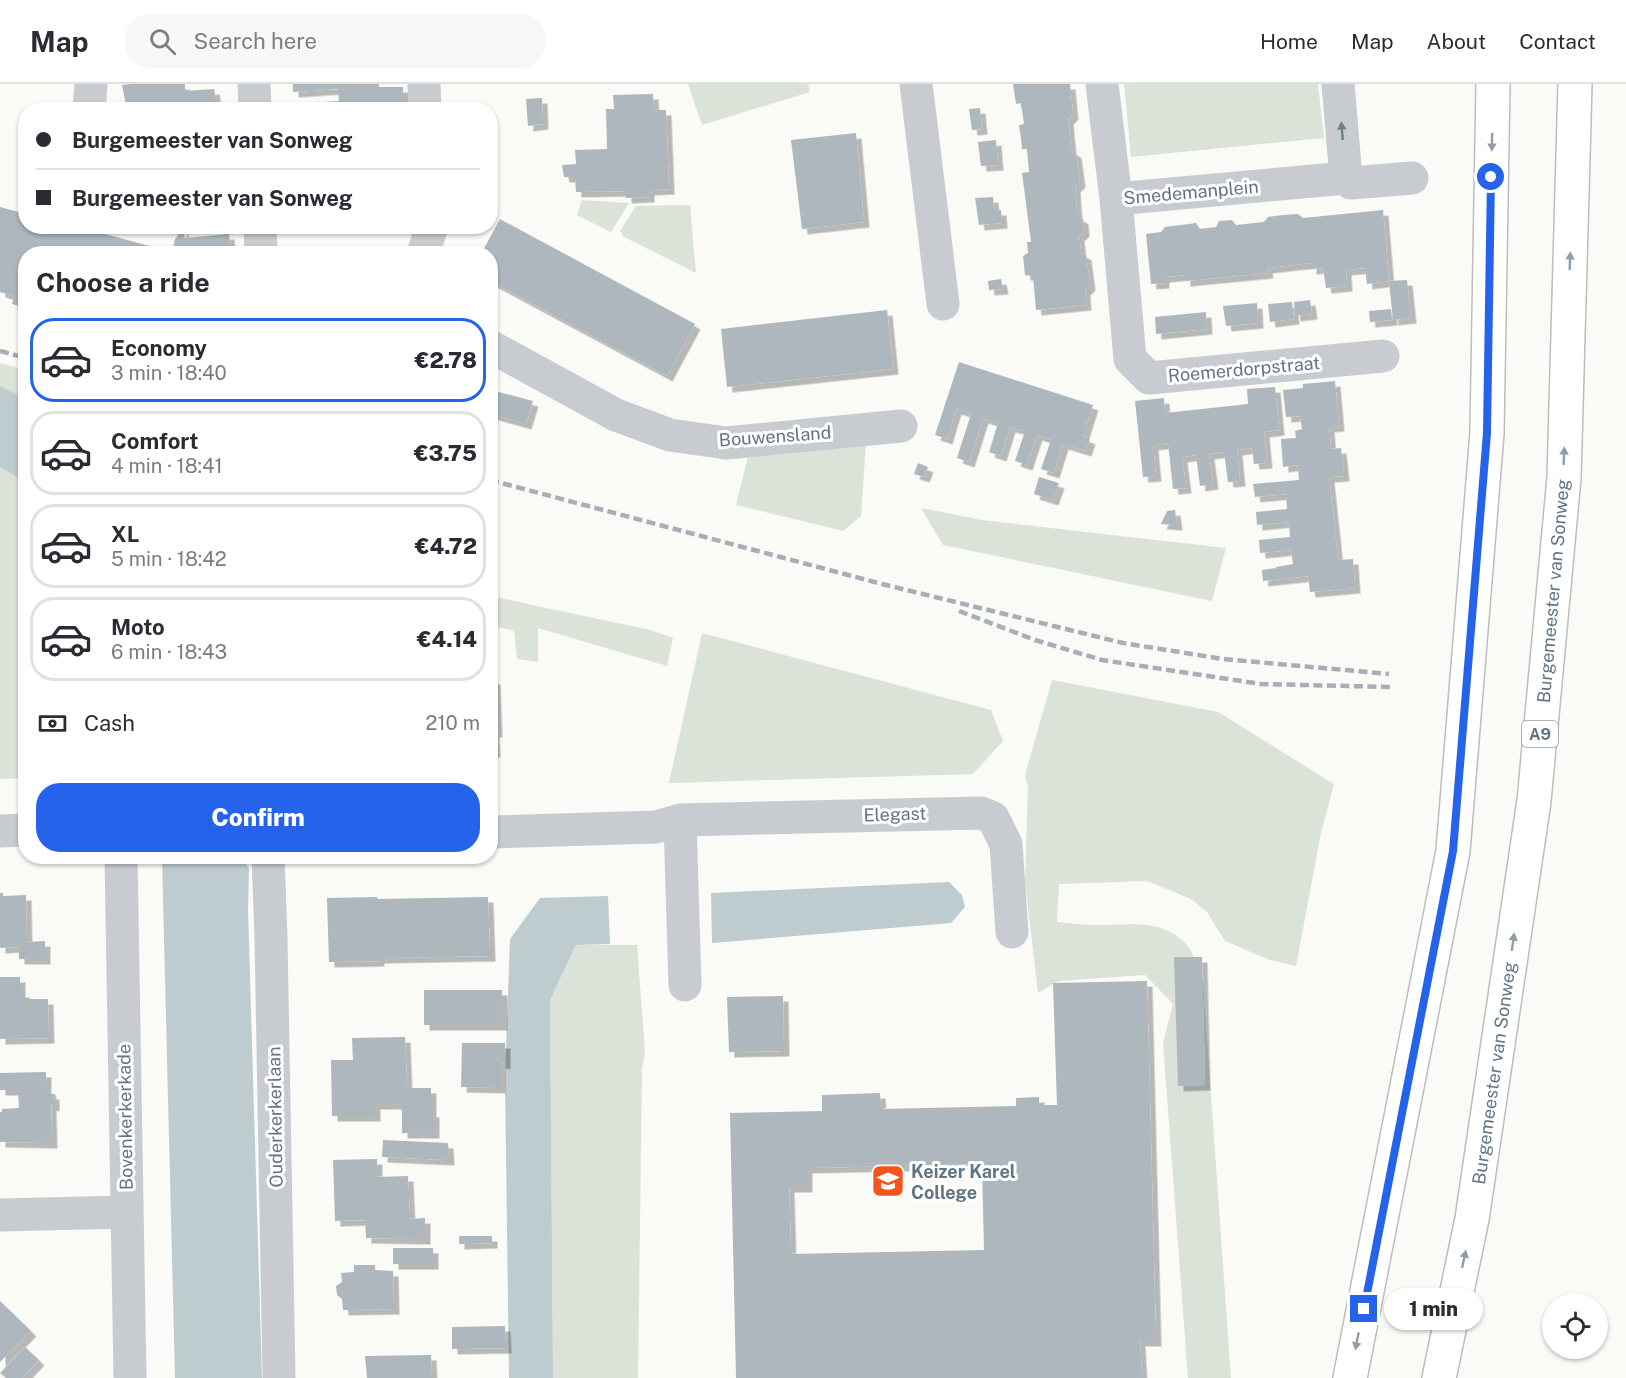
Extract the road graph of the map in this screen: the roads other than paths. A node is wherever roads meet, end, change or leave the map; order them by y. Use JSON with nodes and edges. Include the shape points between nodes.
{"nodes":[{"id":1,"x":91,"y":84,"type":"edge"},
{"id":2,"x":254,"y":84,"type":"edge"},
{"id":3,"x":916,"y":84,"type":"edge"},
{"id":4,"x":1102,"y":84,"type":"edge"},
{"id":5,"x":1338,"y":84,"type":"edge"},
{"id":6,"x":1493,"y":84,"type":"edge"},
{"id":7,"x":1575,"y":84,"type":"edge"},
{"id":8,"x":89,"y":102,"type":"edge"},
{"id":9,"x":255,"y":102,"type":"edge"},
{"id":10,"x":1346,"y":178,"type":"junction"},
{"id":11,"x":1412,"y":178,"type":"dead end"},
{"id":12,"x":1116,"y":200,"type":"junction"},
{"id":13,"x":943,"y":304,"type":"dead end"},
{"id":14,"x":498,"y":350,"type":"edge"},
{"id":15,"x":1383,"y":356,"type":"dead end"},
{"id":16,"x":901,"y":426,"type":"dead end"},
{"id":17,"x":680,"y":820,"type":"junction"},
{"id":18,"x":18,"y":830,"type":"edge"},
{"id":19,"x":0,"y":831,"type":"edge"},
{"id":20,"x":498,"y":832,"type":"edge"},
{"id":21,"x":121,"y":864,"type":"edge"},
{"id":22,"x":268,"y":864,"type":"edge"},
{"id":23,"x":1012,"y":932,"type":"dead end"},
{"id":24,"x":685,"y":985,"type":"dead end"},
{"id":25,"x":127,"y":1212,"type":"junction"},
{"id":26,"x":0,"y":1215,"type":"edge"},
{"id":27,"x":130,"y":1378,"type":"edge"},
{"id":28,"x":279,"y":1378,"type":"edge"},
{"id":29,"x":1350,"y":1378,"type":"edge"},
{"id":30,"x":1439,"y":1378,"type":"edge"}],
"edges":[{"from":1,"to":8,"type":"street"},
{"from":2,"to":9,"type":"street"},
{"from":3,"to":13,"type":"street"},
{"from":4,"to":12,"type":"street","name":"Smedemanplein"},
{"from":10,"to":5,"type":"street","one_way":true},
{"from":6,"to":29,"type":"highway","one_way":true,"via":[[1487,433],[1453,851]]},
{"from":30,"to":7,"type":"highway","name":"Burgemeester van Sonweg","number":"A9","one_way":true,"via":[[1472,1219],[1534,801],[1564,478]]},
{"from":10,"to":11,"type":"street","name":"Smedemanplein","via":[[1351,183]]},
{"from":10,"to":12,"type":"street","name":"Smedemanplein"},
{"from":12,"to":15,"type":"street","name":"Roemerdorpstraat","via":[[1130,359],[1149,378]]},
{"from":14,"to":16,"type":"street","name":"Bouwensland","via":[[616,415],[670,435],[726,443]]},
{"from":17,"to":20,"type":"street","name":"Elegast","via":[[656,827]]},
{"from":17,"to":23,"type":"street","name":"Elegast","via":[[981,813],[993,818],[1006,844]]},
{"from":17,"to":24,"type":"street"},
{"from":18,"to":19,"type":"street"},
{"from":21,"to":25,"type":"street","name":"Bovenkerkerkade"},
{"from":22,"to":28,"type":"street","name":"Ouderkerkerlaan"},
{"from":25,"to":26,"type":"street"},
{"from":25,"to":27,"type":"street","name":"Bovenkerkerkade"}]}
